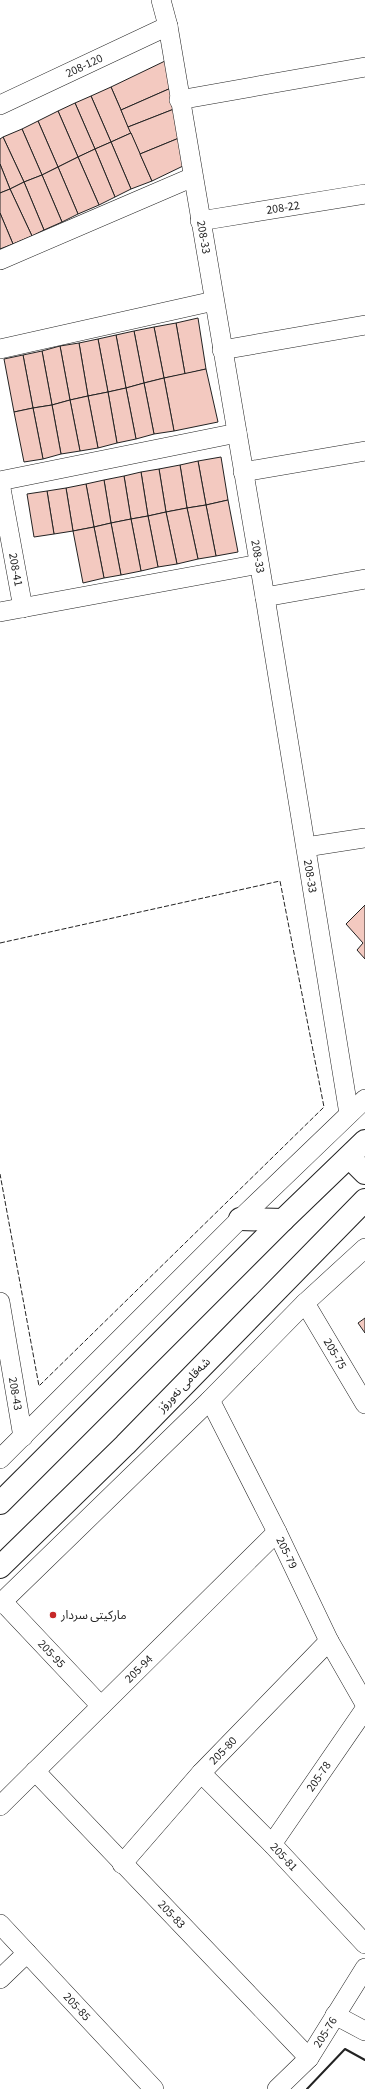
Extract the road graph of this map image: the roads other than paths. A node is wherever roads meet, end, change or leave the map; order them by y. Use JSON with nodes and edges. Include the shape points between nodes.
{"nodes":[{"id":1,"x":161,"y":0,"type":"edge"},
{"id":2,"x":168,"y":26,"type":"junction"},
{"id":3,"x":365,"y":67,"type":"edge"},
{"id":4,"x":180,"y":100,"type":"junction"},
{"id":5,"x":0,"y":105,"type":"edge"},
{"id":6,"x":193,"y":177,"type":"junction"},
{"id":7,"x":365,"y":194,"type":"edge"},
{"id":8,"x":200,"y":221,"type":"junction"},
{"id":9,"x":0,"y":260,"type":"edge"},
{"id":10,"x":214,"y":301,"type":"junction"},
{"id":11,"x":365,"y":325,"type":"edge"},
{"id":12,"x":0,"y":349,"type":"edge"},
{"id":13,"x":222,"y":350,"type":"junction"},
{"id":14,"x":237,"y":433,"type":"junction"},
{"id":15,"x":365,"y":451,"type":"edge"},
{"id":16,"x":243,"y":472,"type":"junction"},
{"id":17,"x":0,"y":482,"type":"edge"},
{"id":18,"x":259,"y":564,"type":"junction"},
{"id":19,"x":365,"y":578,"type":"edge"},
{"id":20,"x":265,"y":596,"type":"junction"},
{"id":21,"x":23,"y":608,"type":"junction"},
{"id":22,"x":0,"y":612,"type":"edge"},
{"id":23,"x":365,"y":838,"type":"edge"},
{"id":24,"x":306,"y":847,"type":"junction"},
{"id":25,"x":365,"y":1099,"type":"edge"},
{"id":26,"x":349,"y":1114,"type":"junction"},
{"id":27,"x":365,"y":1141,"type":"edge"},
{"id":28,"x":349,"y":1157,"type":"junction"},
{"id":29,"x":365,"y":1173,"type":"edge"},
{"id":30,"x":365,"y":1200,"type":"edge"},
{"id":31,"x":240,"y":1219,"type":"junction"},
{"id":32,"x":284,"y":1220,"type":"junction"},
{"id":33,"x":365,"y":1248,"type":"edge"},
{"id":34,"x":0,"y":1302,"type":"edge"},
{"id":35,"x":305,"y":1303,"type":"junction"},
{"id":36,"x":210,"y":1400,"type":"junction"},
{"id":37,"x":365,"y":1404,"type":"edge"},
{"id":38,"x":23,"y":1437,"type":"junction"},
{"id":39,"x":0,"y":1460,"type":"edge"},
{"id":40,"x":0,"y":1503,"type":"edge"},
{"id":41,"x":277,"y":1532,"type":"junction"},
{"id":42,"x":0,"y":1567,"type":"edge"},
{"id":43,"x":1,"y":1603,"type":"edge"},
{"id":44,"x":329,"y":1641,"type":"junction"},
{"id":45,"x":365,"y":1704,"type":"edge"},
{"id":46,"x":101,"y":1706,"type":"junction"},
{"id":47,"x":365,"y":1709,"type":"edge"},
{"id":48,"x":35,"y":1771,"type":"junction"},
{"id":49,"x":201,"y":1773,"type":"junction"},
{"id":50,"x":0,"y":1806,"type":"edge"},
{"id":51,"x":272,"y":1844,"type":"junction"},
{"id":52,"x":122,"y":1864,"type":"junction"},
{"id":53,"x":0,"y":1924,"type":"edge"},
{"id":54,"x":365,"y":1944,"type":"edge"},
{"id":55,"x":27,"y":1952,"type":"junction"},
{"id":56,"x":365,"y":1968,"type":"edge"},
{"id":57,"x":0,"y":1979,"type":"edge"},
{"id":58,"x":335,"y":2015,"type":"junction"},
{"id":59,"x":365,"y":2031,"type":"edge"},
{"id":60,"x":309,"y":2058,"type":"junction"},
{"id":61,"x":154,"y":2089,"type":"edge"},
{"id":62,"x":277,"y":2089,"type":"edge"}],
"edges":[{"from":1,"to":2,"type":"street","name":"208-33"},
{"from":2,"to":4,"type":"street","name":"208-33"},
{"from":2,"to":5,"type":"street","name":"208-120"},
{"from":3,"to":4,"type":"street"},
{"from":4,"to":6,"type":"street","name":"208-33"},
{"from":6,"to":8,"type":"street","name":"208-33"},
{"from":6,"to":9,"type":"street"},
{"from":7,"to":8,"type":"street","name":"208-22"},
{"from":8,"to":10,"type":"street","name":"208-33"},
{"from":10,"to":12,"type":"street"},
{"from":10,"to":13,"type":"street","name":"208-33"},
{"from":11,"to":13,"type":"street"},
{"from":13,"to":14,"type":"street","name":"208-33"},
{"from":14,"to":16,"type":"street","name":"208-33"},
{"from":14,"to":17,"type":"street"},
{"from":15,"to":16,"type":"street"},
{"from":16,"to":18,"type":"street","name":"208-33"},
{"from":17,"to":21,"type":"street","name":"208-41"},
{"from":18,"to":20,"type":"street","name":"208-33"},
{"from":18,"to":21,"type":"street"},
{"from":19,"to":20,"type":"street"},
{"from":20,"to":24,"type":"street","name":"208-33"},
{"from":21,"to":22,"type":"street"},
{"from":23,"to":24,"type":"street"},
{"from":24,"to":26,"type":"street","name":"208-33"},
{"from":25,"to":26,"type":"street"},
{"from":26,"to":31,"type":"street"},
{"from":27,"to":28,"type":"main road"},
{"from":28,"to":29,"type":"main road"},
{"from":28,"to":32,"type":"main road"},
{"from":30,"to":42,"type":"main road","name":"شەقامی نەورۆز","via":[[130,1440]]},
{"from":31,"to":32,"type":"main road"},
{"from":31,"to":38,"type":"street"},
{"from":32,"to":40,"type":"main road"},
{"from":33,"to":35,"type":"street"},
{"from":34,"to":38,"type":"street","name":"208-43"},
{"from":35,"to":36,"type":"street"},
{"from":35,"to":37,"type":"street","name":"205-75"},
{"from":36,"to":41,"type":"street","name":"205-79"},
{"from":36,"to":43,"type":"street"},
{"from":38,"to":39,"type":"street"},
{"from":41,"to":44,"type":"street","name":"205-79"},
{"from":41,"to":46,"type":"street","name":"205-94"},
{"from":43,"to":46,"type":"street","name":"205-95"},
{"from":44,"to":45,"type":"street","name":"205-79"},
{"from":44,"to":49,"type":"street","name":"205-80"},
{"from":46,"to":48,"type":"street","name":"205-94"},
{"from":47,"to":51,"type":"street","name":"205-78"},
{"from":48,"to":50,"type":"street","name":"205-94"},
{"from":48,"to":52,"type":"street","name":"205-83"},
{"from":49,"to":51,"type":"street","name":"205-81"},
{"from":49,"to":52,"type":"street","name":"205-80"},
{"from":51,"to":54,"type":"street","name":"205-81"},
{"from":52,"to":60,"type":"street","name":"205-83"},
{"from":53,"to":55,"type":"street","name":"205-85"},
{"from":55,"to":57,"type":"street"},
{"from":55,"to":61,"type":"street","name":"205-85"},
{"from":56,"to":58,"type":"street","name":"205-76"},
{"from":58,"to":59,"type":"street"},
{"from":58,"to":60,"type":"street","name":"205-76"},
{"from":60,"to":62,"type":"street","name":"205-76"}]}
